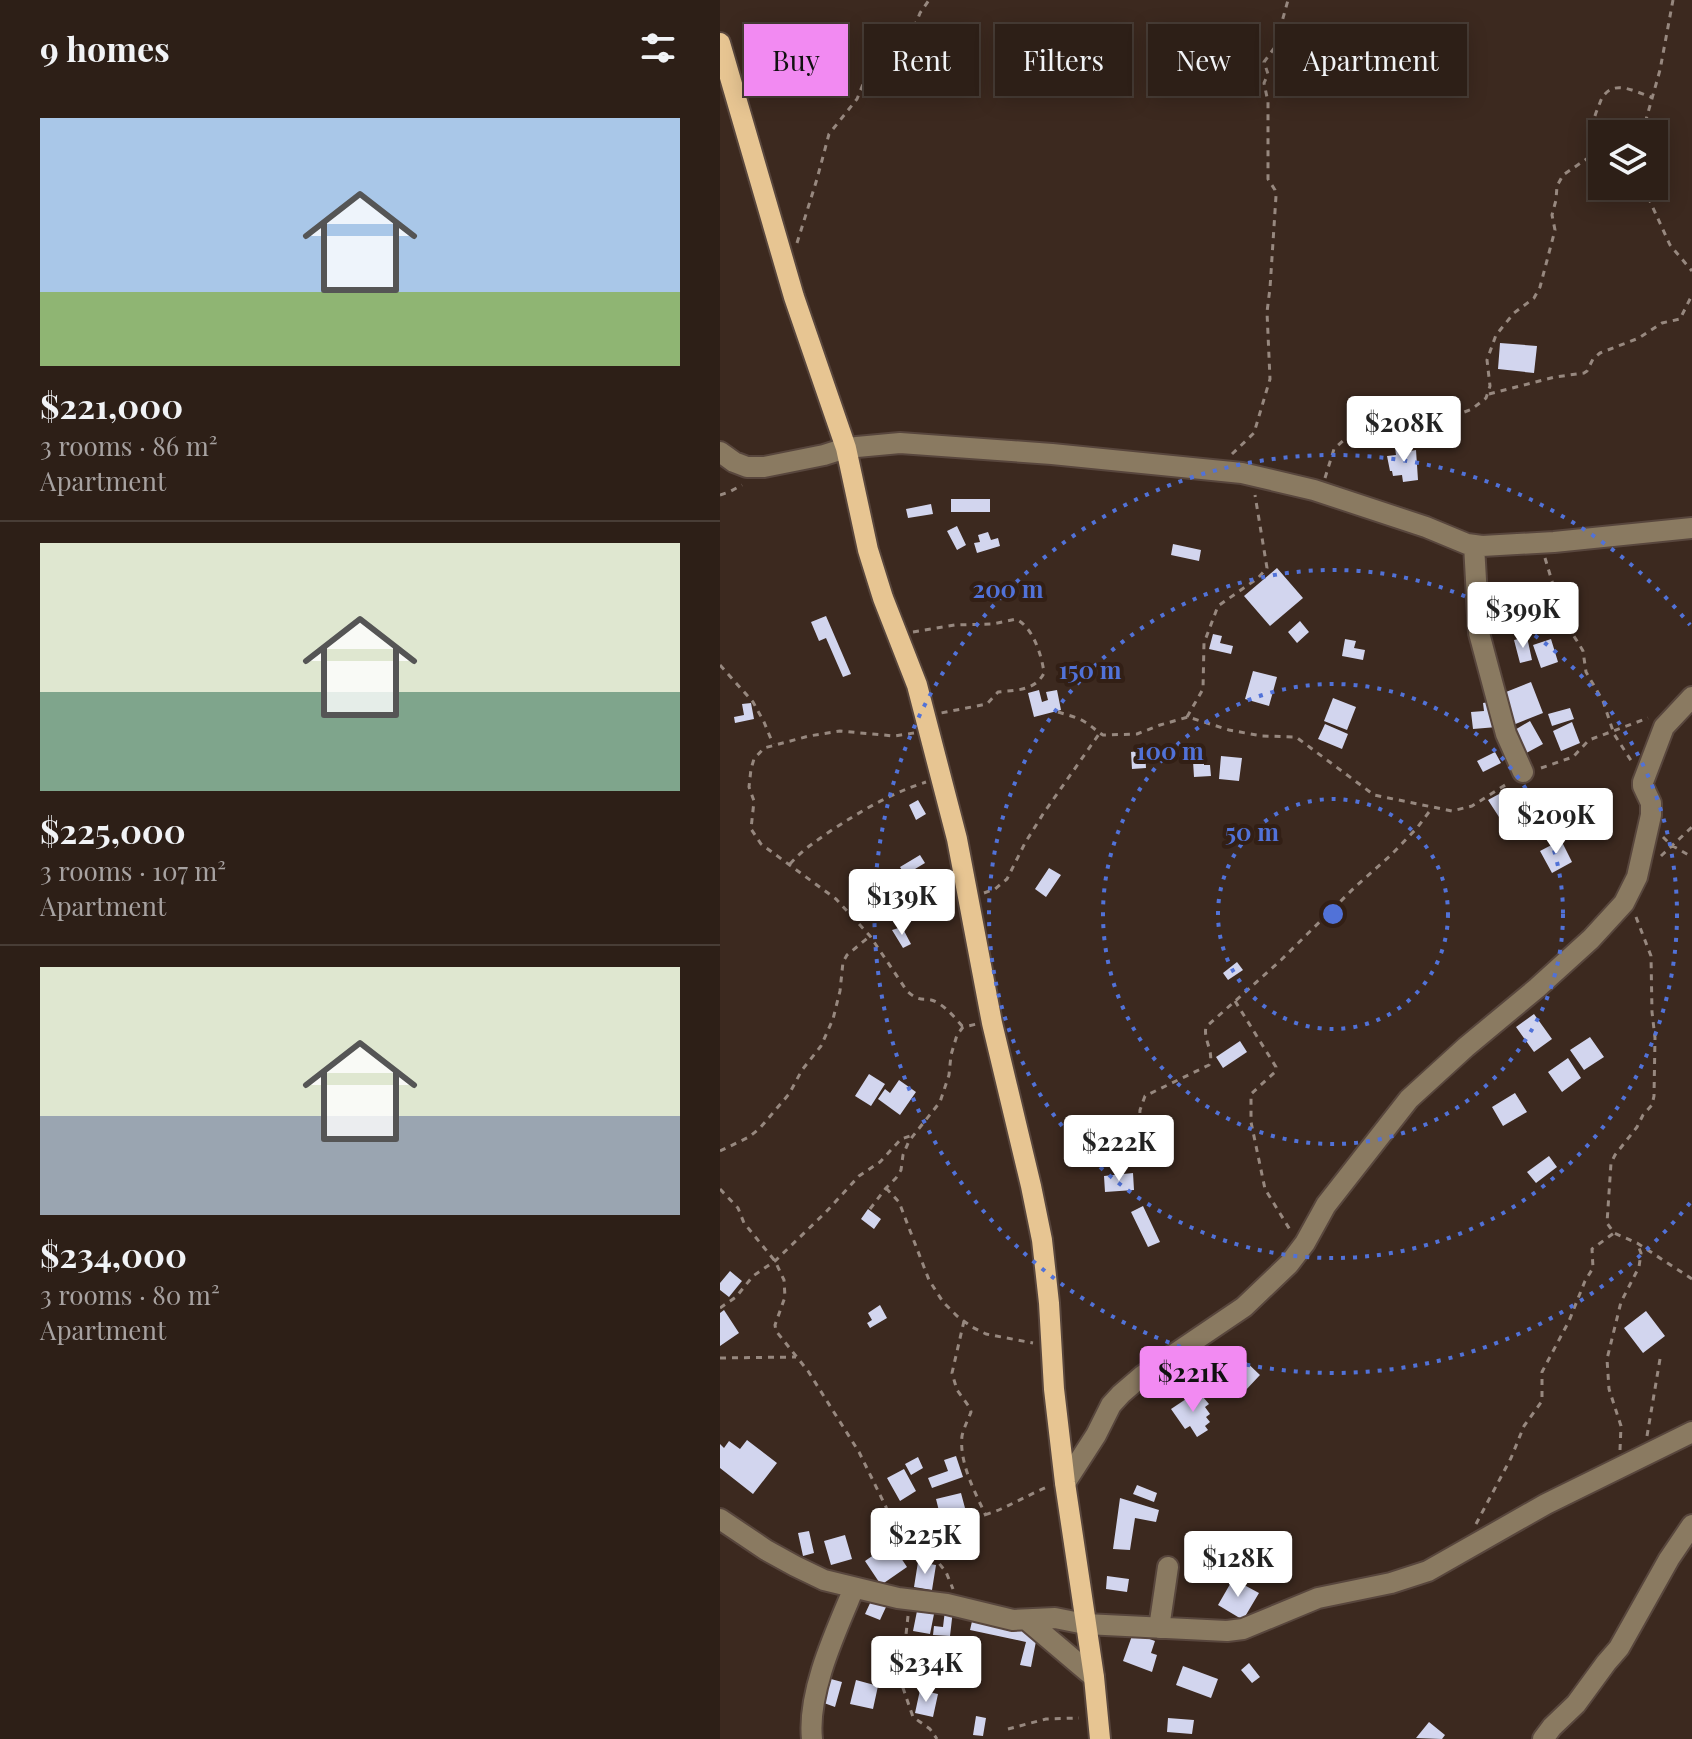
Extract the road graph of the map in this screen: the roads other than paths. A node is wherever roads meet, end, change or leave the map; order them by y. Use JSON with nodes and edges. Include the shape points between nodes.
{"nodes":[{"id":1,"x":720,"y":43,"type":"edge"},
{"id":2,"x":846,"y":448,"type":"junction"},
{"id":3,"x":720,"y":452,"type":"edge"},
{"id":4,"x":1692,"y":528,"type":"edge"},
{"id":5,"x":1474,"y":545,"type":"junction"},
{"id":6,"x":1692,"y":697,"type":"edge"},
{"id":7,"x":1523,"y":772,"type":"road end"},
{"id":8,"x":1692,"y":1432,"type":"edge"},
{"id":9,"x":1065,"y":1481,"type":"junction"},
{"id":10,"x":720,"y":1519,"type":"edge"},
{"id":11,"x":1692,"y":1525,"type":"edge"},
{"id":12,"x":1168,"y":1567,"type":"dead end"},
{"id":13,"x":854,"y":1588,"type":"junction"},
{"id":14,"x":1028,"y":1621,"type":"junction"},
{"id":15,"x":1085,"y":1624,"type":"junction"},
{"id":16,"x":1159,"y":1628,"type":"junction"},
{"id":17,"x":1094,"y":1677,"type":"junction"},
{"id":18,"x":1099,"y":1729,"type":"edge"},
{"id":19,"x":812,"y":1739,"type":"edge"},
{"id":20,"x":1543,"y":1739,"type":"edge"}],
"edges":[{"from":1,"to":2,"type":"main road","via":[[794,297]]},
{"from":2,"to":3,"type":"street","via":[[764,467],[747,467]]},
{"from":2,"to":5,"type":"street","via":[[944,445],[1252,475]]},
{"from":2,"to":9,"type":"main road","via":[[868,550],[909,660],[942,777],[1031,1186],[1042,1240]]},
{"from":4,"to":5,"type":"street"},
{"from":5,"to":7,"type":"street","via":[[1481,643],[1506,734]]},
{"from":6,"to":9,"type":"street","via":[[1664,727],[1643,782],[1652,807],[1637,877],[1624,903],[1591,939],[1409,1099],[1326,1205],[1289,1264],[1244,1307],[1121,1394]]},
{"from":8,"to":16,"type":"street","via":[[1546,1504],[1428,1571],[1318,1598],[1243,1629]]},
{"from":9,"to":15,"type":"main road"},
{"from":10,"to":13,"type":"street","via":[[795,1566]]},
{"from":11,"to":20,"type":"street","via":[[1619,1648]]},
{"from":12,"to":16,"type":"street"},
{"from":13,"to":14,"type":"street"},
{"from":13,"to":19,"type":"street","via":[[827,1655],[812,1716]]},
{"from":14,"to":15,"type":"street","via":[[1055,1618]]},
{"from":14,"to":17,"type":"street"},
{"from":15,"to":16,"type":"street"},
{"from":15,"to":17,"type":"main road"},
{"from":17,"to":18,"type":"main road"}]}
